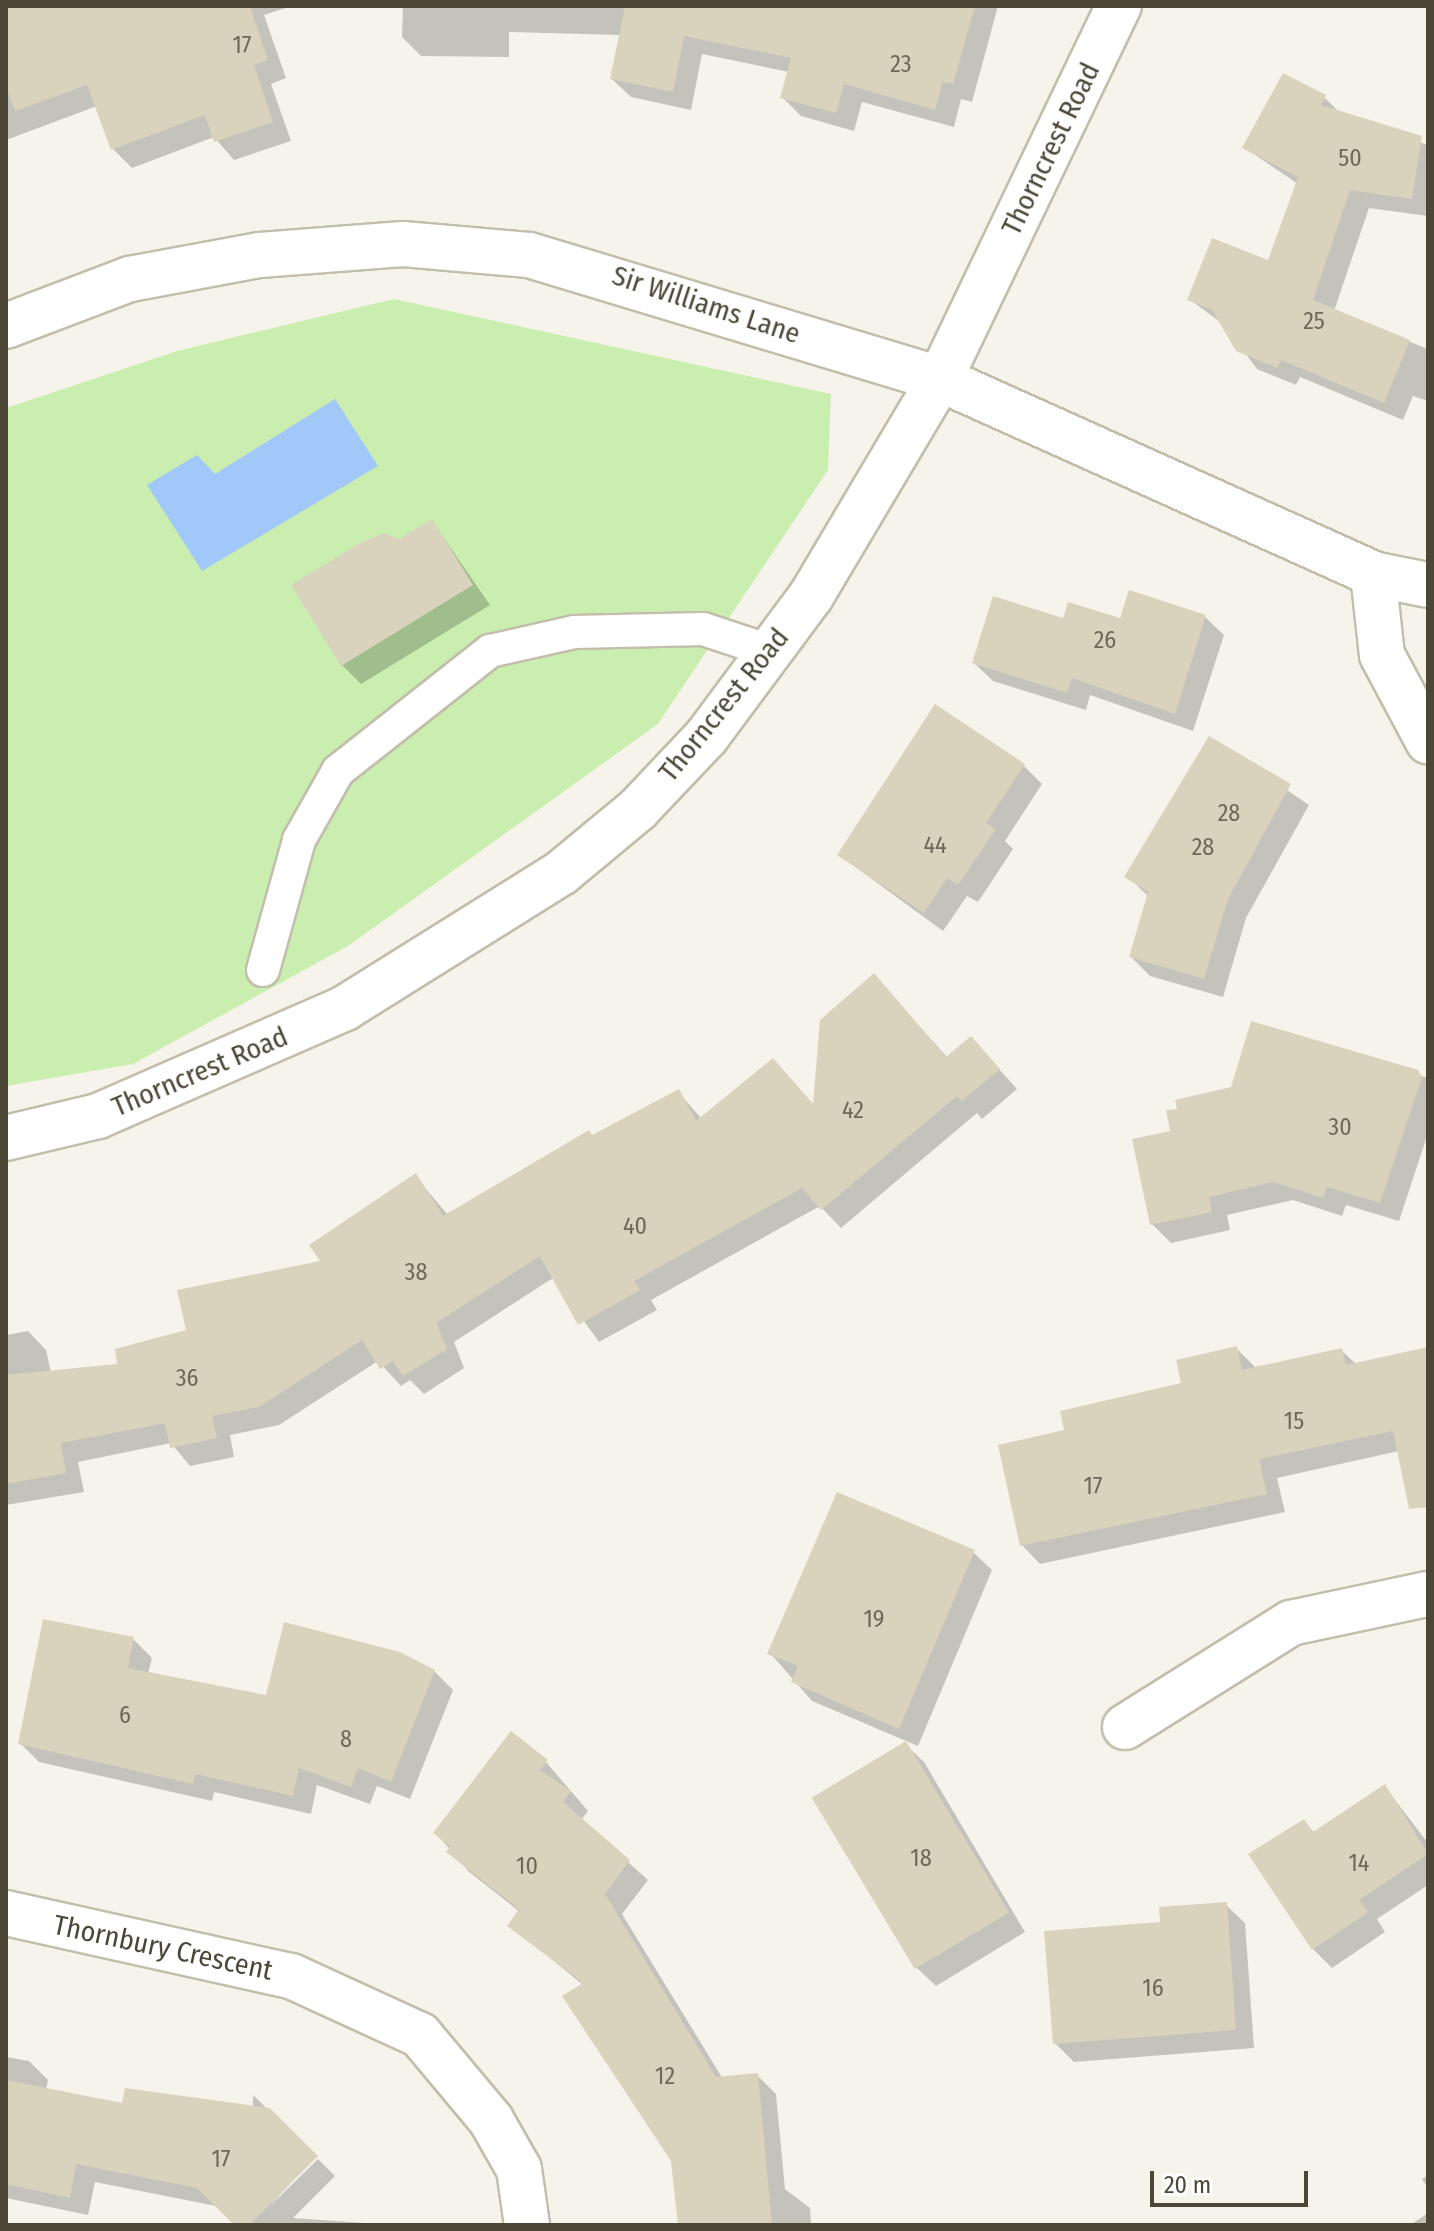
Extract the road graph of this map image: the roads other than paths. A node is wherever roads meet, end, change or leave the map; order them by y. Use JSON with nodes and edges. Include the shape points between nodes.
{"nodes":[{"id":1,"x":1119,"y":6,"type":"edge"},
{"id":2,"x":6,"y":326,"type":"edge"},
{"id":3,"x":940,"y":379,"type":"junction"},
{"id":4,"x":1373,"y":574,"type":"junction"},
{"id":5,"x":1428,"y":585,"type":"edge"},
{"id":6,"x":770,"y":651,"type":"junction"},
{"id":7,"x":1428,"y":741,"type":"edge"},
{"id":8,"x":263,"y":970,"type":"dead end"},
{"id":9,"x":6,"y":1138,"type":"edge"},
{"id":10,"x":1428,"y":1594,"type":"edge"},
{"id":11,"x":1125,"y":1727,"type":"dead end"},
{"id":12,"x":6,"y":1913,"type":"edge"},
{"id":13,"x":527,"y":2225,"type":"edge"}],
"edges":[{"from":1,"to":3,"type":"street","name":"Thorncrest Road"},
{"from":2,"to":3,"type":"street","name":"Sir Williams Lane","via":[[130,279],[260,255],[403,244],[591,268]]},
{"from":3,"to":4,"type":"street","name":"Sir Williams Lane"},
{"from":3,"to":6,"type":"street","name":"Thorncrest Road","via":[[811,596]]},
{"from":4,"to":5,"type":"street","name":"Sir Williams Lane"},
{"from":4,"to":7,"type":"street","via":[[1382,655]]},
{"from":6,"to":8,"type":"lane","via":[[703,629],[574,632],[490,651],[338,771],[299,840]]},
{"from":6,"to":9,"type":"street","name":"Thorncrest Road","via":[[707,736],[638,809],[561,873],[345,1008],[98,1116]]},
{"from":10,"to":11,"type":"street","via":[[1291,1623]]},
{"from":12,"to":13,"type":"street","name":"Thornbury Crescent","via":[[291,1976],[420,2035],[456,2070],[519,2169]]}]}
